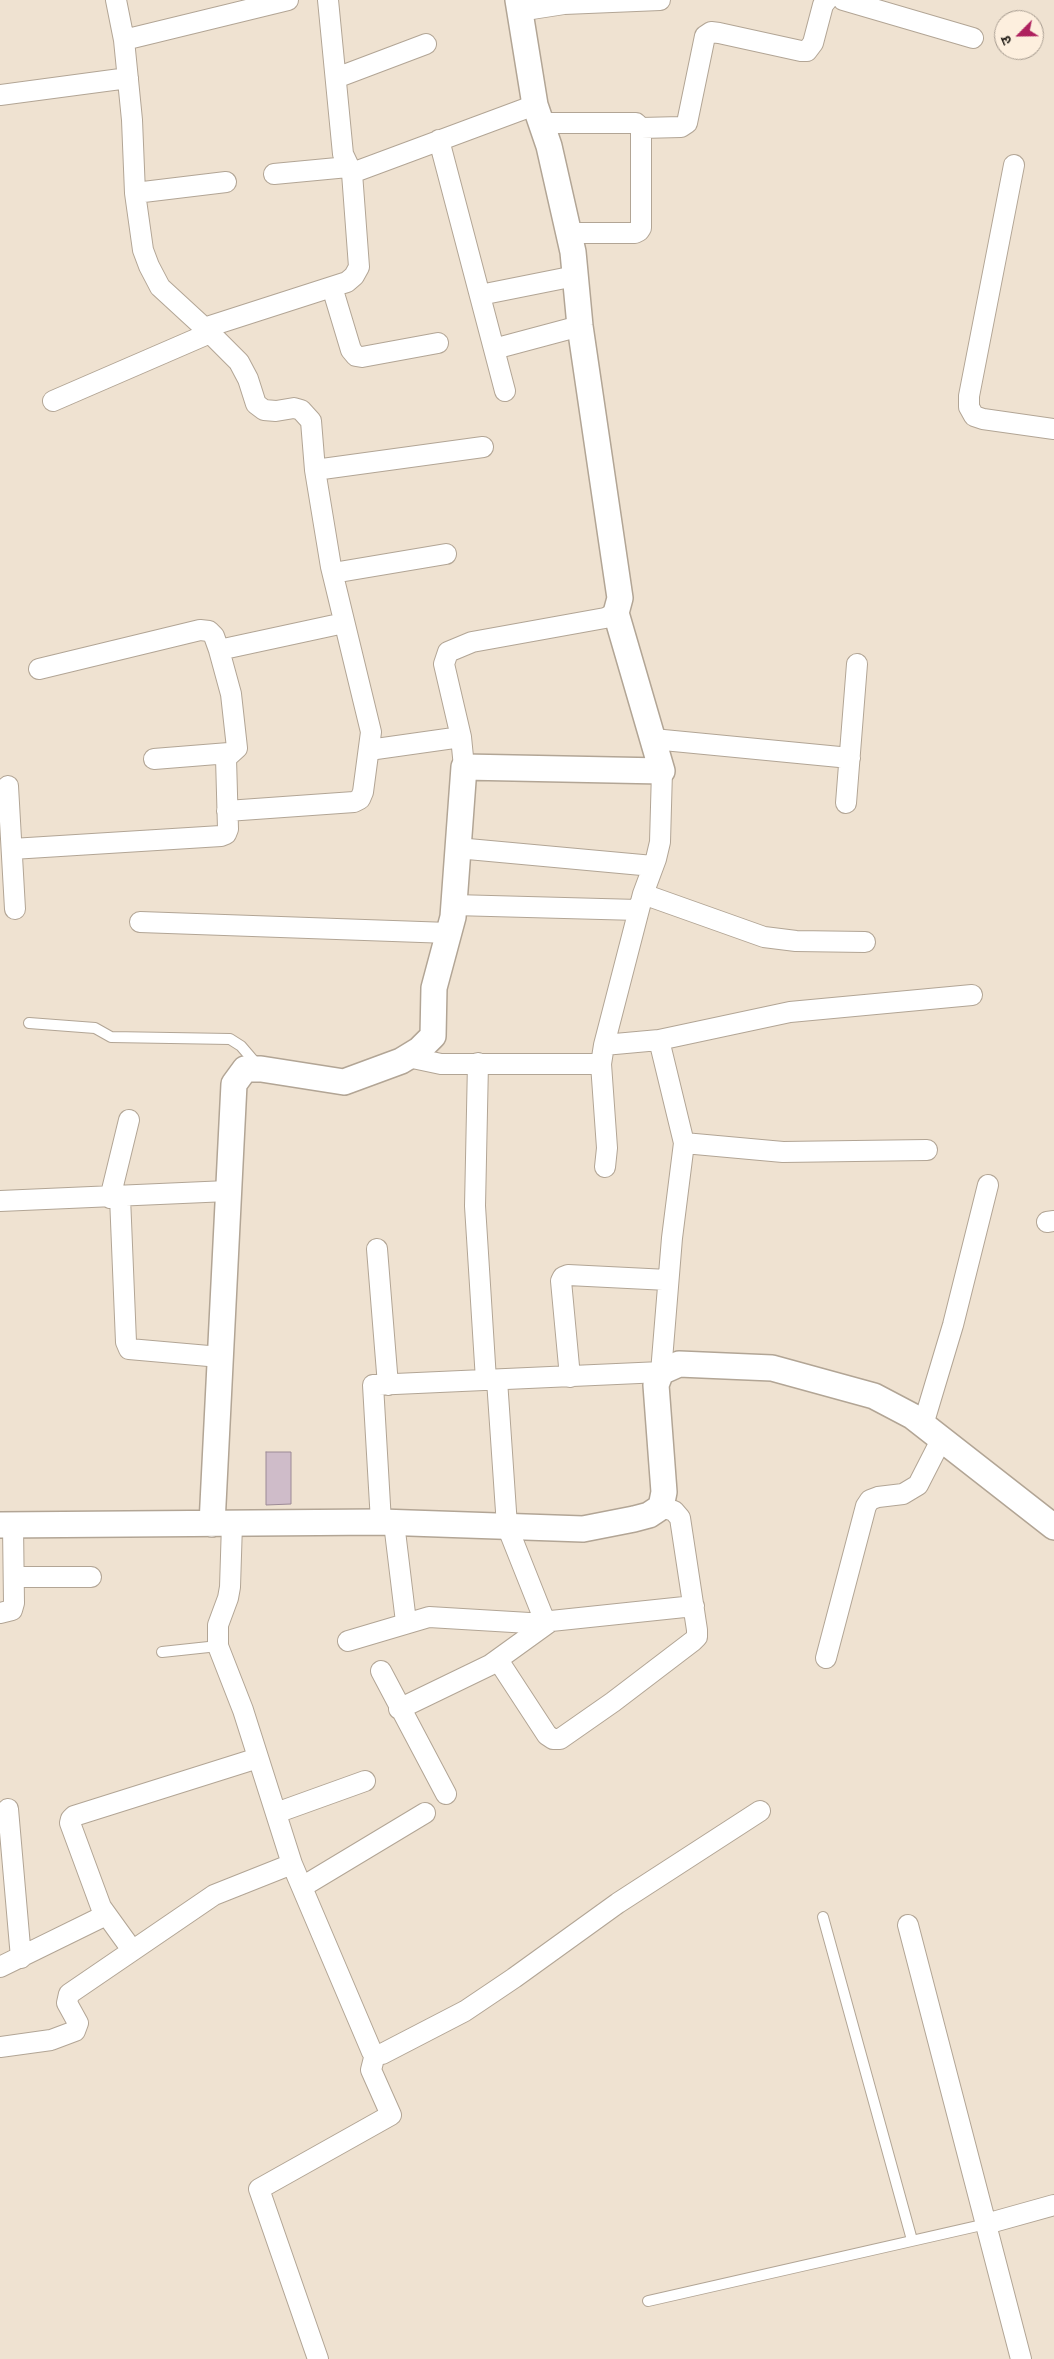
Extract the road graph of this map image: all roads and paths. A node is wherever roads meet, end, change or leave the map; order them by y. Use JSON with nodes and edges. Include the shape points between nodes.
{"nodes":[{"id":1,"x":116,"y":0,"type":"edge"},
{"id":2,"x":288,"y":0,"type":"edge"},
{"id":3,"x":328,"y":0,"type":"edge"},
{"id":4,"x":660,"y":0,"type":"edge"},
{"id":5,"x":827,"y":0,"type":"edge"},
{"id":6,"x":842,"y":0,"type":"edge"},
{"id":7,"x":518,"y":5,"type":"edge"},
{"id":8,"x":973,"y":38,"type":"dead end"},
{"id":9,"x":124,"y":40,"type":"junction"},
{"id":10,"x":426,"y":44,"type":"dead end"},
{"id":11,"x":128,"y":78,"type":"junction"},
{"id":12,"x":336,"y":78,"type":"junction"},
{"id":13,"x":0,"y":95,"type":"edge"},
{"id":14,"x":538,"y":114,"type":"junction"},
{"id":15,"x":641,"y":128,"type":"junction"},
{"id":16,"x":439,"y":140,"type":"junction"},
{"id":17,"x":1014,"y":165,"type":"dead end"},
{"id":18,"x":350,"y":170,"type":"junction"},
{"id":19,"x":274,"y":174,"type":"dead end"},
{"id":20,"x":226,"y":182,"type":"dead end"},
{"id":21,"x":135,"y":193,"type":"junction"},
{"id":22,"x":569,"y":233,"type":"junction"},
{"id":23,"x":575,"y":276,"type":"junction"},
{"id":24,"x":332,"y":287,"type":"junction"},
{"id":25,"x":480,"y":295,"type":"junction"},
{"id":26,"x":580,"y":326,"type":"junction"},
{"id":27,"x":207,"y":330,"type":"junction"},
{"id":28,"x":438,"y":343,"type":"dead end"},
{"id":29,"x":494,"y":349,"type":"junction"},
{"id":30,"x":504,"y":391,"type":"dead end"},
{"id":31,"x":53,"y":401,"type":"dead end"},
{"id":32,"x":1054,"y":428,"type":"edge"},
{"id":33,"x":483,"y":448,"type":"dead end"},
{"id":34,"x":316,"y":470,"type":"junction"},
{"id":35,"x":446,"y":554,"type":"dead end"},
{"id":36,"x":333,"y":573,"type":"junction"},
{"id":37,"x":616,"y":613,"type":"junction"},
{"id":38,"x":344,"y":623,"type":"junction"},
{"id":39,"x":219,"y":650,"type":"junction"},
{"id":40,"x":857,"y":664,"type":"dead end"},
{"id":41,"x":39,"y":669,"type":"dead end"},
{"id":42,"x":461,"y":737,"type":"junction"},
{"id":43,"x":652,"y":739,"type":"junction"},
{"id":44,"x":369,"y":750,"type":"junction"},
{"id":45,"x":230,"y":753,"type":"junction"},
{"id":46,"x":850,"y":758,"type":"junction"},
{"id":47,"x":154,"y":759,"type":"dead end"},
{"id":48,"x":464,"y":767,"type":"junction"},
{"id":49,"x":662,"y":771,"type":"junction"},
{"id":50,"x":8,"y":786,"type":"dead end"},
{"id":51,"x":846,"y":803,"type":"dead end"},
{"id":52,"x":228,"y":810,"type":"junction"},
{"id":53,"x":457,"y":848,"type":"junction"},
{"id":54,"x":12,"y":849,"type":"junction"},
{"id":55,"x":653,"y":866,"type":"junction"},
{"id":56,"x":640,"y":902,"type":"junction"},
{"id":57,"x":454,"y":905,"type":"junction"},
{"id":58,"x":15,"y":909,"type":"dead end"},
{"id":59,"x":140,"y":922,"type":"dead end"},
{"id":60,"x":449,"y":933,"type":"junction"},
{"id":61,"x":865,"y":942,"type":"dead end"},
{"id":62,"x":972,"y":995,"type":"dead end"},
{"id":63,"x":29,"y":1023,"type":"dead end"},
{"id":64,"x":660,"y":1040,"type":"junction"},
{"id":65,"x":603,"y":1055,"type":"junction"},
{"id":66,"x":408,"y":1057,"type":"junction"},
{"id":67,"x":478,"y":1064,"type":"junction"},
{"id":68,"x":261,"y":1069,"type":"junction"},
{"id":69,"x":129,"y":1120,"type":"dead end"},
{"id":70,"x":684,"y":1143,"type":"junction"},
{"id":71,"x":927,"y":1150,"type":"dead end"},
{"id":72,"x":605,"y":1167,"type":"dead end"},
{"id":73,"x":988,"y":1185,"type":"dead end"},
{"id":74,"x":228,"y":1191,"type":"junction"},
{"id":75,"x":115,"y":1197,"type":"junction"},
{"id":76,"x":0,"y":1201,"type":"edge"},
{"id":77,"x":377,"y":1249,"type":"dead end"},
{"id":78,"x":668,"y":1280,"type":"junction"},
{"id":79,"x":220,"y":1357,"type":"junction"},
{"id":80,"x":661,"y":1372,"type":"junction"},
{"id":81,"x":570,"y":1377,"type":"junction"},
{"id":82,"x":492,"y":1380,"type":"junction"},
{"id":83,"x":388,"y":1385,"type":"junction"},
{"id":84,"x":932,"y":1433,"type":"junction"},
{"id":85,"x":661,"y":1507,"type":"junction"},
{"id":86,"x":387,"y":1522,"type":"junction"},
{"id":87,"x":222,"y":1524,"type":"junction"},
{"id":88,"x":6,"y":1526,"type":"edge"},
{"id":89,"x":506,"y":1526,"type":"junction"},
{"id":90,"x":1054,"y":1527,"type":"edge"},
{"id":91,"x":91,"y":1576,"type":"dead end"},
{"id":92,"x":14,"y":1578,"type":"junction"},
{"id":93,"x":694,"y":1606,"type":"junction"},
{"id":94,"x":0,"y":1613,"type":"edge"},
{"id":95,"x":406,"y":1622,"type":"junction"},
{"id":96,"x":546,"y":1624,"type":"junction"},
{"id":97,"x":348,"y":1641,"type":"dead end"},
{"id":98,"x":218,"y":1646,"type":"junction"},
{"id":99,"x":162,"y":1652,"type":"dead end"},
{"id":100,"x":826,"y":1658,"type":"dead end"},
{"id":101,"x":498,"y":1660,"type":"junction"},
{"id":102,"x":382,"y":1671,"type":"dead end"},
{"id":103,"x":399,"y":1709,"type":"junction"},
{"id":104,"x":258,"y":1758,"type":"junction"},
{"id":105,"x":365,"y":1781,"type":"dead end"},
{"id":106,"x":446,"y":1794,"type":"dead end"},
{"id":107,"x":8,"y":1809,"type":"dead end"},
{"id":108,"x":760,"y":1811,"type":"dead end"},
{"id":109,"x":276,"y":1813,"type":"junction"},
{"id":110,"x":425,"y":1813,"type":"dead end"},
{"id":111,"x":292,"y":1864,"type":"junction"},
{"id":112,"x":302,"y":1888,"type":"junction"},
{"id":113,"x":106,"y":1915,"type":"junction"},
{"id":114,"x":824,"y":1917,"type":"dead end"},
{"id":115,"x":908,"y":1925,"type":"dead end"},
{"id":116,"x":132,"y":1950,"type":"junction"},
{"id":117,"x":21,"y":1958,"type":"junction"},
{"id":118,"x":0,"y":1967,"type":"edge"},
{"id":119,"x":0,"y":2047,"type":"edge"},
{"id":120,"x":375,"y":2054,"type":"junction"},
{"id":121,"x":1054,"y":2205,"type":"edge"},
{"id":122,"x":986,"y":2224,"type":"junction"},
{"id":123,"x":912,"y":2240,"type":"junction"},
{"id":124,"x":648,"y":2300,"type":"dead end"},
{"id":125,"x":318,"y":2359,"type":"edge"},
{"id":126,"x":1021,"y":2359,"type":"edge"}],
"edges":[{"from":1,"to":9,"type":"street"},
{"from":2,"to":9,"type":"street"},
{"from":3,"to":12,"type":"street"},
{"from":4,"to":7,"type":"street"},
{"from":5,"to":15,"type":"street","via":[[813,43],[807,51],[719,33],[711,32],[705,36],[687,124]]},
{"from":6,"to":8,"type":"street"},
{"from":7,"to":14,"type":"street"},
{"from":9,"to":11,"type":"street"},
{"from":10,"to":12,"type":"street"},
{"from":11,"to":13,"type":"street"},
{"from":11,"to":21,"type":"street"},
{"from":12,"to":18,"type":"street","via":[[344,154]]},
{"from":14,"to":15,"type":"street","via":[[636,123]]},
{"from":14,"to":16,"type":"street"},
{"from":14,"to":22,"type":"street","via":[[549,146]]},
{"from":15,"to":22,"type":"street","via":[[639,232]]},
{"from":16,"to":18,"type":"street"},
{"from":16,"to":25,"type":"street"},
{"from":17,"to":32,"type":"street","via":[[969,407],[974,416],[983,419]]},
{"from":18,"to":19,"type":"street"},
{"from":18,"to":24,"type":"street","via":[[359,267],[347,282]]},
{"from":20,"to":21,"type":"street"},
{"from":21,"to":27,"type":"street","via":[[148,266],[160,287]]},
{"from":22,"to":23,"type":"street"},
{"from":23,"to":25,"type":"street"},
{"from":23,"to":26,"type":"street"},
{"from":24,"to":27,"type":"street"},
{"from":24,"to":28,"type":"street","via":[[351,350],[356,356]]},
{"from":25,"to":29,"type":"street"},
{"from":26,"to":29,"type":"street"},
{"from":26,"to":37,"type":"street","via":[[620,598]]},
{"from":27,"to":31,"type":"street"},
{"from":27,"to":34,"type":"street","via":[[238,362],[256,404],[264,410],[294,408],[308,415]]},
{"from":29,"to":30,"type":"street"},
{"from":33,"to":34,"type":"street"},
{"from":34,"to":36,"type":"street"},
{"from":35,"to":36,"type":"street"},
{"from":36,"to":38,"type":"street"},
{"from":37,"to":42,"type":"street","via":[[605,618],[472,642],[448,652],[444,664]]},
{"from":37,"to":43,"type":"street"},
{"from":38,"to":39,"type":"street"},
{"from":38,"to":44,"type":"street","via":[[371,732]]},
{"from":39,"to":41,"type":"street","via":[[214,636],[209,631],[200,630]]},
{"from":39,"to":45,"type":"street","via":[[231,694],[237,748]]},
{"from":40,"to":46,"type":"street"},
{"from":42,"to":44,"type":"street"},
{"from":42,"to":48,"type":"street"},
{"from":43,"to":46,"type":"street"},
{"from":43,"to":49,"type":"street"},
{"from":44,"to":52,"type":"street","via":[[364,792],[354,802]]},
{"from":45,"to":47,"type":"street"},
{"from":45,"to":52,"type":"street","via":[[226,758]]},
{"from":46,"to":51,"type":"street"},
{"from":48,"to":49,"type":"street"},
{"from":48,"to":53,"type":"street"},
{"from":49,"to":55,"type":"street","via":[[661,833]]},
{"from":50,"to":54,"type":"street"},
{"from":52,"to":54,"type":"street","via":[[228,829],[221,836]]},
{"from":53,"to":55,"type":"street"},
{"from":53,"to":57,"type":"street"},
{"from":54,"to":58,"type":"street"},
{"from":55,"to":56,"type":"street"},
{"from":56,"to":57,"type":"street"},
{"from":56,"to":61,"type":"street","via":[[764,937]]},
{"from":56,"to":65,"type":"street"},
{"from":57,"to":60,"type":"street"},
{"from":59,"to":60,"type":"street"},
{"from":60,"to":66,"type":"street","via":[[434,988],[432,1036]]},
{"from":62,"to":64,"type":"street","via":[[790,1012]]},
{"from":63,"to":68,"type":"lane","via":[[95,1028],[111,1037],[230,1039],[241,1046]]},
{"from":64,"to":65,"type":"street"},
{"from":64,"to":70,"type":"street"},
{"from":65,"to":67,"type":"street"},
{"from":65,"to":72,"type":"street"},
{"from":66,"to":67,"type":"street","via":[[441,1064]]},
{"from":66,"to":68,"type":"street","via":[[344,1082]]},
{"from":67,"to":82,"type":"street","via":[[476,1206]]},
{"from":68,"to":74,"type":"street","via":[[245,1070],[234,1084]]},
{"from":69,"to":75,"type":"street"},
{"from":70,"to":71,"type":"street","via":[[782,1152]]},
{"from":70,"to":78,"type":"street"},
{"from":73,"to":84,"type":"street","via":[[953,1324]]},
{"from":74,"to":75,"type":"street"},
{"from":74,"to":79,"type":"street"},
{"from":75,"to":76,"type":"street"},
{"from":75,"to":79,"type":"street","via":[[129,1349]]},
{"from":77,"to":83,"type":"street"},
{"from":78,"to":80,"type":"street"},
{"from":78,"to":81,"type":"street","via":[[568,1274],[563,1277]]},
{"from":79,"to":87,"type":"street"},
{"from":80,"to":81,"type":"street"},
{"from":80,"to":84,"type":"street","via":[[680,1364],[772,1368],[874,1396],[912,1416]]},
{"from":80,"to":85,"type":"street","via":[[656,1385],[664,1492]]},
{"from":81,"to":82,"type":"street"},
{"from":82,"to":83,"type":"street"},
{"from":82,"to":89,"type":"street"},
{"from":83,"to":86,"type":"street","via":[[373,1385]]},
{"from":84,"to":90,"type":"street"},
{"from":84,"to":100,"type":"street","via":[[918,1485],[903,1494],[870,1500],[866,1506]]},
{"from":85,"to":89,"type":"street","via":[[634,1520],[583,1529]]},
{"from":85,"to":93,"type":"street","via":[[674,1510],[680,1518]]},
{"from":86,"to":87,"type":"street"},
{"from":86,"to":89,"type":"street"},
{"from":86,"to":95,"type":"street"},
{"from":87,"to":88,"type":"street"},
{"from":87,"to":98,"type":"street","via":[[230,1587],[218,1625]]},
{"from":88,"to":92,"type":"street"},
{"from":89,"to":96,"type":"street"},
{"from":91,"to":92,"type":"street"},
{"from":92,"to":94,"type":"street","via":[[12,1610]]},
{"from":93,"to":96,"type":"street","via":[[557,1620]]},
{"from":93,"to":101,"type":"street","via":[[697,1636],[693,1641],[560,1739],[547,1735]]},
{"from":95,"to":96,"type":"street","via":[[444,1616]]},
{"from":95,"to":97,"type":"street"},
{"from":96,"to":101,"type":"street"},
{"from":98,"to":99,"type":"lane"},
{"from":98,"to":104,"type":"street"},
{"from":101,"to":103,"type":"street"},
{"from":102,"to":103,"type":"street"},
{"from":103,"to":106,"type":"street"},
{"from":104,"to":109,"type":"street"},
{"from":104,"to":113,"type":"street","via":[[74,1816],[70,1823]]},
{"from":105,"to":109,"type":"street"},
{"from":107,"to":117,"type":"street"},
{"from":108,"to":120,"type":"street","via":[[618,1903],[465,2011],[382,2054]]},
{"from":109,"to":111,"type":"street"},
{"from":110,"to":112,"type":"street"},
{"from":111,"to":112,"type":"street"},
{"from":111,"to":116,"type":"street","via":[[214,1895]]},
{"from":112,"to":120,"type":"street"},
{"from":113,"to":116,"type":"street"},
{"from":113,"to":117,"type":"street"},
{"from":114,"to":123,"type":"lane"},
{"from":115,"to":122,"type":"street"},
{"from":116,"to":119,"type":"street","via":[[69,1994],[67,2003],[78,2023],[74,2031],[51,2040]]},
{"from":117,"to":118,"type":"street"},
{"from":120,"to":125,"type":"street","via":[[371,2070],[391,2114],[259,2189]]},
{"from":121,"to":122,"type":"street"},
{"from":122,"to":123,"type":"lane"},
{"from":122,"to":126,"type":"street"},
{"from":123,"to":124,"type":"lane"}]}
